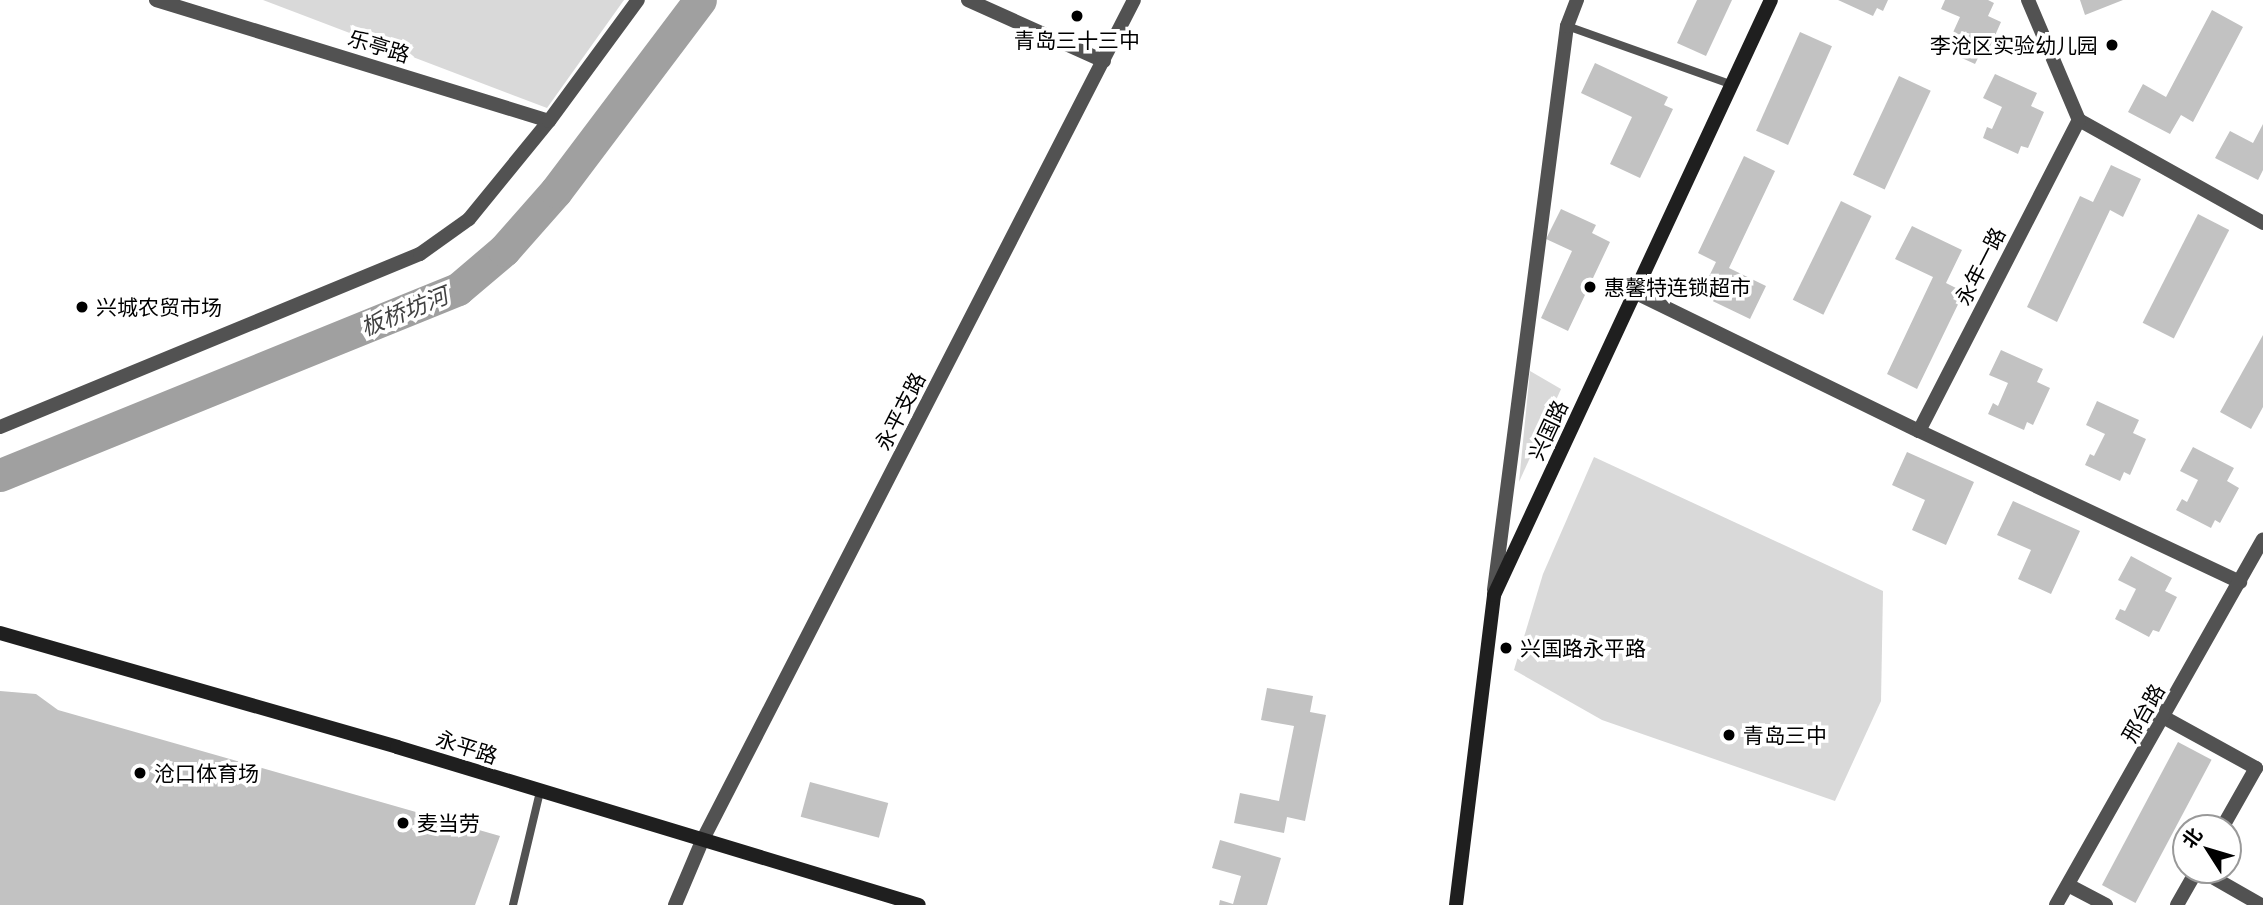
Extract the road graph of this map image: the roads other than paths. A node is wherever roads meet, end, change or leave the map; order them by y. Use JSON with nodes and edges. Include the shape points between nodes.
{"nodes":[{"id":1,"x":156,"y":0,"type":"edge"},
{"id":2,"x":638,"y":0,"type":"edge"},
{"id":3,"x":968,"y":0,"type":"edge"},
{"id":4,"x":1134,"y":0,"type":"edge"},
{"id":5,"x":1577,"y":0,"type":"edge"},
{"id":6,"x":1771,"y":0,"type":"edge"},
{"id":7,"x":2028,"y":0,"type":"edge"},
{"id":8,"x":200,"y":6,"type":"edge"},
{"id":9,"x":1567,"y":26,"type":"junction"},
{"id":10,"x":1104,"y":61,"type":"junction"},
{"id":11,"x":1733,"y":85,"type":"junction"},
{"id":12,"x":2079,"y":120,"type":"junction"},
{"id":13,"x":549,"y":121,"type":"junction"},
{"id":14,"x":2263,"y":223,"type":"edge"},
{"id":15,"x":1636,"y":293,"type":"junction"},
{"id":16,"x":0,"y":427,"type":"edge"},
{"id":17,"x":1919,"y":431,"type":"junction"},
{"id":18,"x":2263,"y":539,"type":"edge"},
{"id":19,"x":2240,"y":582,"type":"junction"},
{"id":20,"x":1494,"y":595,"type":"junction"},
{"id":21,"x":0,"y":633,"type":"edge"},
{"id":22,"x":2165,"y":718,"type":"junction"},
{"id":23,"x":540,"y":792,"type":"junction"},
{"id":24,"x":2230,"y":814,"type":"edge"},
{"id":25,"x":702,"y":841,"type":"junction"},
{"id":26,"x":2190,"y":884,"type":"edge"},
{"id":27,"x":2224,"y":884,"type":"edge"},
{"id":28,"x":2068,"y":885,"type":"junction"},
{"id":29,"x":513,"y":905,"type":"edge"},
{"id":30,"x":675,"y":905,"type":"edge"},
{"id":31,"x":919,"y":905,"type":"edge"},
{"id":32,"x":1457,"y":905,"type":"edge"},
{"id":33,"x":2056,"y":905,"type":"edge"},
{"id":34,"x":2106,"y":905,"type":"edge"},
{"id":35,"x":2177,"y":905,"type":"edge"},
{"id":36,"x":2261,"y":905,"type":"edge"}],
"edges":[{"from":1,"to":8,"type":"street","name":"乐亭路"},
{"from":2,"to":13,"type":"street"},
{"from":3,"to":10,"type":"street"},
{"from":4,"to":10,"type":"street","name":"永平支路"},
{"from":5,"to":9,"type":"street"},
{"from":6,"to":11,"type":"street","name":"兴国路"},
{"from":7,"to":12,"type":"street"},
{"from":8,"to":13,"type":"street","name":"乐亭路"},
{"from":9,"to":11,"type":"lane"},
{"from":9,"to":20,"type":"street"},
{"from":10,"to":25,"type":"street","name":"永平支路"},
{"from":11,"to":15,"type":"street","name":"兴国路"},
{"from":12,"to":14,"type":"street"},
{"from":12,"to":17,"type":"street","name":"永年一路"},
{"from":13,"to":16,"type":"street","via":[[469,219],[420,254]]},
{"from":15,"to":17,"type":"street"},
{"from":15,"to":20,"type":"street","name":"兴国路"},
{"from":17,"to":19,"type":"street"},
{"from":18,"to":19,"type":"street","name":"邢台路"},
{"from":19,"to":22,"type":"street","name":"邢台路"},
{"from":20,"to":32,"type":"street","name":"兴国路"},
{"from":21,"to":23,"type":"street","name":"永平路"},
{"from":22,"to":24,"type":"street","via":[[2256,768]]},
{"from":22,"to":28,"type":"street","name":"邢台路"},
{"from":23,"to":25,"type":"street","name":"永平路"},
{"from":23,"to":29,"type":"lane"},
{"from":25,"to":30,"type":"street","name":"永平支路"},
{"from":25,"to":31,"type":"street","name":"永平路"},
{"from":26,"to":35,"type":"street"},
{"from":27,"to":36,"type":"street"},
{"from":28,"to":33,"type":"street","name":"邢台路"},
{"from":28,"to":34,"type":"street"}]}
